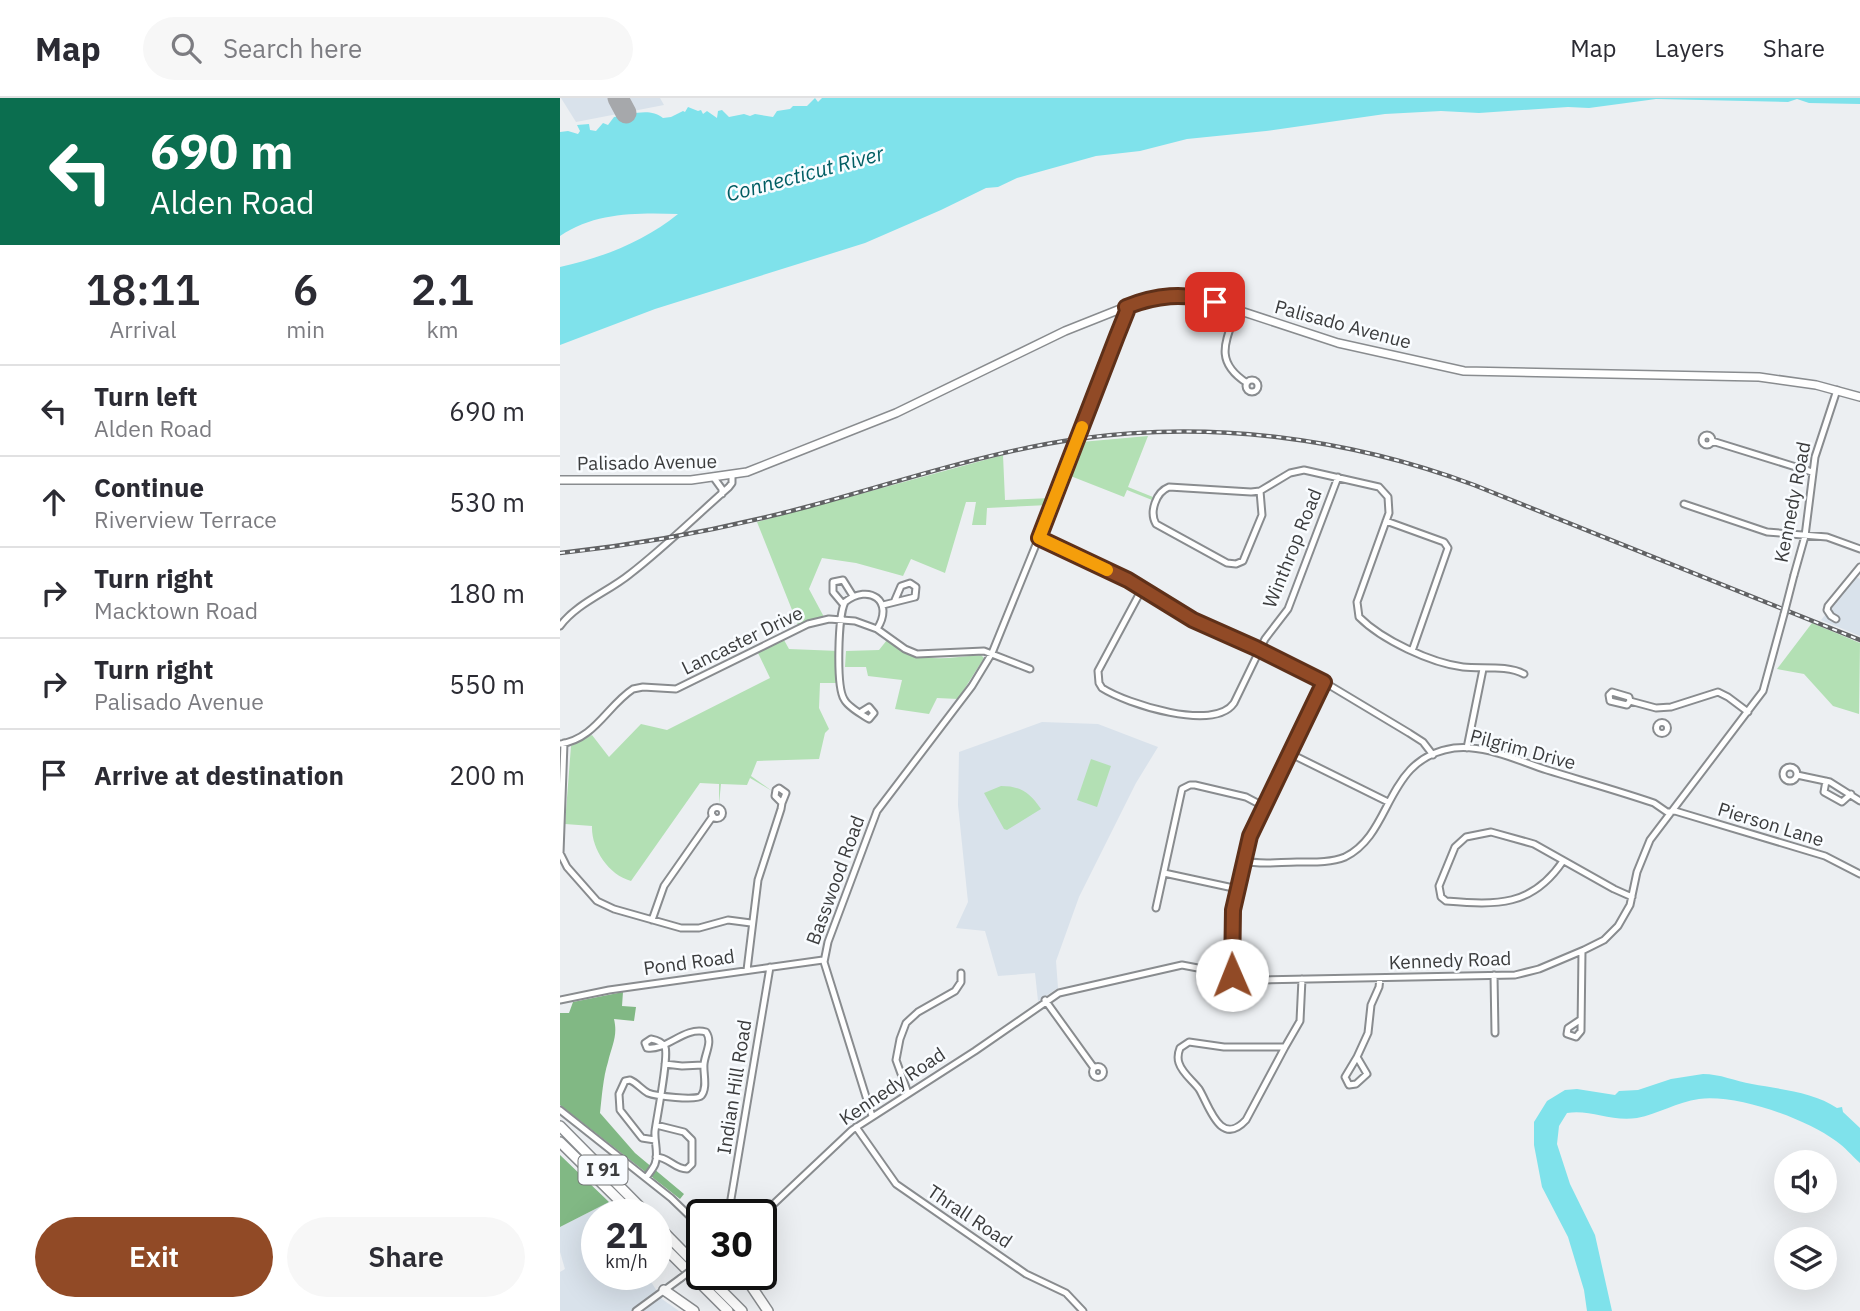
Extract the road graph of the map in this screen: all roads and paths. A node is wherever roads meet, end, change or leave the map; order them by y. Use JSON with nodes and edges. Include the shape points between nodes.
{"nodes":[{"id":1,"x":1126,"y":307,"type":"junction"},
{"id":2,"x":1237,"y":310,"type":"junction"},
{"id":3,"x":1247,"y":383,"type":"dead end"},
{"id":4,"x":1837,"y":390,"type":"junction"},
{"id":5,"x":1860,"y":397,"type":"edge"},
{"id":6,"x":1712,"y":441,"type":"dead end"},
{"id":7,"x":1812,"y":472,"type":"junction"},
{"id":8,"x":732,"y":475,"type":"junction"},
{"id":9,"x":1338,"y":477,"type":"junction"},
{"id":10,"x":714,"y":478,"type":"junction"},
{"id":11,"x":560,"y":480,"type":"edge"},
{"id":12,"x":1260,"y":491,"type":"junction"},
{"id":13,"x":722,"y":494,"type":"junction"},
{"id":14,"x":1684,"y":504,"type":"dead end"},
{"id":15,"x":1386,"y":521,"type":"junction"},
{"id":16,"x":1805,"y":536,"type":"junction"},
{"id":17,"x":1039,"y":538,"type":"junction"},
{"id":18,"x":1860,"y":549,"type":"edge"},
{"id":19,"x":1860,"y":567,"type":"edge"},
{"id":20,"x":1142,"y":590,"type":"junction"},
{"id":21,"x":853,"y":596,"type":"junction"},
{"id":22,"x":895,"y":600,"type":"dead end"},
{"id":23,"x":844,"y":604,"type":"junction"},
{"id":24,"x":883,"y":605,"type":"junction"},
{"id":25,"x":562,"y":618,"type":"edge"},
{"id":26,"x":842,"y":619,"type":"junction"},
{"id":27,"x":1836,"y":619,"type":"dead end"},
{"id":28,"x":560,"y":626,"type":"edge"},
{"id":29,"x":877,"y":629,"type":"junction"},
{"id":30,"x":1260,"y":650,"type":"junction"},
{"id":31,"x":1412,"y":651,"type":"junction"},
{"id":32,"x":992,"y":653,"type":"junction"},
{"id":33,"x":1483,"y":668,"type":"junction"},
{"id":34,"x":1030,"y":669,"type":"dead end"},
{"id":35,"x":1524,"y":674,"type":"dead end"},
{"id":36,"x":1324,"y":682,"type":"junction"},
{"id":37,"x":1630,"y":701,"type":"dead end"},
{"id":38,"x":1662,"y":708,"type":"junction"},
{"id":39,"x":861,"y":712,"type":"dead end"},
{"id":40,"x":1748,"y":712,"type":"junction"},
{"id":41,"x":1662,"y":723,"type":"dead end"},
{"id":42,"x":562,"y":744,"type":"edge"},
{"id":43,"x":1467,"y":748,"type":"junction"},
{"id":44,"x":1289,"y":754,"type":"junction"},
{"id":45,"x":1433,"y":755,"type":"junction"},
{"id":46,"x":1797,"y":775,"type":"dead end"},
{"id":47,"x":1826,"y":781,"type":"junction"},
{"id":48,"x":1851,"y":794,"type":"junction"},
{"id":49,"x":1860,"y":800,"type":"edge"},
{"id":50,"x":1388,"y":802,"type":"junction"},
{"id":51,"x":782,"y":803,"type":"dead end"},
{"id":52,"x":1263,"y":806,"type":"junction"},
{"id":53,"x":1671,"y":811,"type":"junction"},
{"id":54,"x":713,"y":816,"type":"dead end"},
{"id":55,"x":1244,"y":861,"type":"junction"},
{"id":56,"x":1563,"y":861,"type":"junction"},
{"id":57,"x":1164,"y":873,"type":"junction"},
{"id":58,"x":1860,"y":874,"type":"edge"},
{"id":59,"x":1238,"y":889,"type":"junction"},
{"id":60,"x":1632,"y":897,"type":"junction"},
{"id":61,"x":1156,"y":908,"type":"dead end"},
{"id":62,"x":652,"y":920,"type":"junction"},
{"id":63,"x":751,"y":923,"type":"junction"},
{"id":64,"x":1582,"y":951,"type":"junction"},
{"id":65,"x":823,"y":960,"type":"junction"},
{"id":66,"x":770,"y":967,"type":"junction"},
{"id":67,"x":747,"y":970,"type":"junction"},
{"id":68,"x":961,"y":973,"type":"dead end"},
{"id":69,"x":1232,"y":975,"type":"junction"},
{"id":70,"x":1494,"y":975,"type":"junction"},
{"id":71,"x":1380,"y":978,"type":"junction"},
{"id":72,"x":1302,"y":979,"type":"junction"},
{"id":73,"x":560,"y":1000,"type":"edge"},
{"id":74,"x":1045,"y":1000,"type":"junction"},
{"id":75,"x":1580,"y":1020,"type":"dead end"},
{"id":76,"x":1495,"y":1033,"type":"dead end"},
{"id":77,"x":1284,"y":1047,"type":"junction"},
{"id":78,"x":1357,"y":1057,"type":"junction"},
{"id":79,"x":664,"y":1064,"type":"junction"},
{"id":80,"x":704,"y":1065,"type":"junction"},
{"id":81,"x":1094,"y":1068,"type":"dead end"},
{"id":82,"x":908,"y":1093,"type":"junction"},
{"id":83,"x":660,"y":1096,"type":"junction"},
{"id":84,"x":560,"y":1110,"type":"edge"},
{"id":85,"x":873,"y":1116,"type":"junction"},
{"id":86,"x":656,"y":1125,"type":"junction"},
{"id":87,"x":560,"y":1126,"type":"edge"},
{"id":88,"x":856,"y":1127,"type":"junction"},
{"id":89,"x":655,"y":1140,"type":"junction"},
{"id":90,"x":560,"y":1142,"type":"edge"},
{"id":91,"x":656,"y":1157,"type":"junction"},
{"id":92,"x":646,"y":1178,"type":"junction"},
{"id":93,"x":618,"y":1199,"type":"edge"},
{"id":94,"x":632,"y":1199,"type":"edge"},
{"id":95,"x":731,"y":1199,"type":"edge"},
{"id":96,"x":777,"y":1201,"type":"edge"},
{"id":97,"x":686,"y":1213,"type":"edge"},
{"id":98,"x":672,"y":1240,"type":"edge"},
{"id":99,"x":672,"y":1255,"type":"edge"},
{"id":100,"x":686,"y":1255,"type":"edge"},
{"id":101,"x":664,"y":1290,"type":"joint"},
{"id":102,"x":721,"y":1290,"type":"edge"},
{"id":103,"x":754,"y":1290,"type":"edge"},
{"id":104,"x":636,"y":1311,"type":"edge"},
{"id":105,"x":695,"y":1311,"type":"edge"},
{"id":106,"x":728,"y":1311,"type":"edge"},
{"id":107,"x":742,"y":1311,"type":"edge"},
{"id":108,"x":768,"y":1311,"type":"edge"},
{"id":109,"x":1083,"y":1311,"type":"edge"}],
"edges":[{"from":1,"to":2,"type":"main road","name":"Palisado Avenue","via":[[1184,296]]},
{"from":1,"to":8,"type":"main road","name":"Palisado Avenue","via":[[1021,350],[896,413]]},
{"from":1,"to":17,"type":"street","name":"Basswood Road"},
{"from":2,"to":3,"type":"street","via":[[1224,355],[1230,369]]},
{"from":2,"to":4,"type":"main road","name":"Palisado Avenue","via":[[1338,343],[1469,372],[1750,376]]},
{"from":4,"to":5,"type":"main road","name":"Palisado Avenue"},
{"from":4,"to":7,"type":"street","name":"Kennedy Road"},
{"from":6,"to":7,"type":"street"},
{"from":7,"to":16,"type":"street","name":"Kennedy Road"},
{"from":8,"to":10,"type":"main road","name":"Palisado Avenue"},
{"from":8,"to":13,"type":"street","via":[[732,484]]},
{"from":9,"to":12,"type":"street","via":[[1296,471]]},
{"from":9,"to":15,"type":"street","via":[[1383,490],[1390,507]]},
{"from":9,"to":30,"type":"street","name":"Winthrop Road","via":[[1288,609]]},
{"from":10,"to":11,"type":"main road","name":"Palisado Avenue"},
{"from":10,"to":13,"type":"street"},
{"from":12,"to":12,"type":"street","via":[[1166,488],[1158,496],[1153,519],[1227,564],[1236,564],[1245,557],[1262,515]]},
{"from":13,"to":25,"type":"street","via":[[630,574]]},
{"from":14,"to":16,"type":"street","via":[[1767,532]]},
{"from":15,"to":31,"type":"street","via":[[1357,613]]},
{"from":15,"to":31,"type":"street","via":[[1444,542],[1448,548]]},
{"from":16,"to":18,"type":"street","via":[[1828,537]]},
{"from":16,"to":40,"type":"street","name":"Kennedy Road","bridge":true,"via":[[1765,686]]},
{"from":17,"to":20,"type":"street"},
{"from":17,"to":32,"type":"street","name":"Basswood Road"},
{"from":19,"to":27,"type":"street","via":[[1828,606],[1830,616]]},
{"from":20,"to":30,"type":"street","via":[[1193,620]]},
{"from":20,"to":30,"type":"street","name":"Winthrop Road","via":[[1098,671],[1099,683],[1109,693],[1166,713],[1223,713],[1234,703]]},
{"from":21,"to":23,"type":"street"},
{"from":21,"to":23,"type":"street","via":[[843,580],[833,582],[833,592]]},
{"from":21,"to":24,"type":"street","via":[[872,595]]},
{"from":22,"to":24,"type":"street"},
{"from":23,"to":26,"type":"street"},
{"from":24,"to":29,"type":"street","via":[[885,612]]},
{"from":25,"to":28,"type":"street"},
{"from":26,"to":29,"type":"street","name":"Lancaster Drive"},
{"from":26,"to":39,"type":"street","via":[[840,690],[846,702]]},
{"from":26,"to":42,"type":"street","name":"Lancaster Drive","via":[[808,624],[676,689],[633,689],[591,731]]},
{"from":29,"to":32,"type":"street","name":"Lancaster Drive","via":[[917,654]]},
{"from":30,"to":36,"type":"street"},
{"from":31,"to":33,"type":"street","via":[[1441,663]]},
{"from":32,"to":34,"type":"street"},
{"from":32,"to":65,"type":"street","name":"Basswood Road","via":[[877,811]]},
{"from":33,"to":35,"type":"street"},
{"from":33,"to":43,"type":"street"},
{"from":36,"to":44,"type":"street"},
{"from":36,"to":45,"type":"street","via":[[1423,742]]},
{"from":37,"to":38,"type":"street"},
{"from":38,"to":40,"type":"street","via":[[1718,692]]},
{"from":38,"to":41,"type":"street"},
{"from":40,"to":53,"type":"street","name":"Kennedy Road"},
{"from":42,"to":62,"type":"street","via":[[561,858],[597,901]]},
{"from":43,"to":45,"type":"street","name":"Pilgrim Drive"},
{"from":43,"to":53,"type":"street","name":"Pilgrim Drive"},
{"from":44,"to":50,"type":"street"},
{"from":44,"to":52,"type":"street"},
{"from":45,"to":50,"type":"street","name":"Pilgrim Drive","via":[[1409,771]]},
{"from":46,"to":47,"type":"street"},
{"from":47,"to":48,"type":"street"},
{"from":47,"to":48,"type":"street","via":[[1824,792],[1834,799],[1843,802]]},
{"from":48,"to":49,"type":"street"},
{"from":50,"to":55,"type":"street","name":"Pilgrim Drive","via":[[1366,841],[1342,858]]},
{"from":51,"to":63,"type":"street","via":[[758,880]]},
{"from":52,"to":55,"type":"street"},
{"from":52,"to":57,"type":"street","via":[[1195,785],[1182,789]]},
{"from":53,"to":58,"type":"street","name":"Pierson Lane","via":[[1825,856]]},
{"from":53,"to":60,"type":"street","name":"Kennedy Road","via":[[1646,847]]},
{"from":54,"to":62,"type":"street","via":[[664,886]]},
{"from":55,"to":59,"type":"street"},
{"from":56,"to":56,"type":"street","via":[[1521,839],[1491,832],[1472,834],[1455,847],[1438,891],[1446,901],[1487,904],[1520,899],[1545,883]]},
{"from":56,"to":60,"type":"street"},
{"from":57,"to":59,"type":"street"},
{"from":57,"to":61,"type":"street"},
{"from":59,"to":69,"type":"street"},
{"from":60,"to":64,"type":"street","name":"Kennedy Road","via":[[1618,926],[1604,940]]},
{"from":62,"to":63,"type":"street","via":[[692,929],[727,920]]},
{"from":63,"to":67,"type":"street"},
{"from":64,"to":70,"type":"street","name":"Kennedy Road","via":[[1532,971]]},
{"from":64,"to":75,"type":"street"},
{"from":65,"to":66,"type":"street","name":"Pond Road"},
{"from":65,"to":85,"type":"street","name":"Basswood Road"},
{"from":66,"to":67,"type":"street","name":"Pond Road"},
{"from":66,"to":95,"type":"street","name":"Indian Hill Road"},
{"from":67,"to":73,"type":"street","name":"Pond Road"},
{"from":68,"to":82,"type":"street","via":[[955,991],[906,1023],[896,1060]]},
{"from":69,"to":72,"type":"street","name":"Kennedy Road","via":[[1251,980]]},
{"from":69,"to":74,"type":"street","name":"Kennedy Road","via":[[1190,965],[1173,966],[1068,990]]},
{"from":70,"to":71,"type":"street","name":"Kennedy Road"},
{"from":70,"to":76,"type":"street"},
{"from":71,"to":72,"type":"street","name":"Kennedy Road"},
{"from":71,"to":78,"type":"street","via":[[1368,1033]]},
{"from":72,"to":77,"type":"street","via":[[1300,1021]]},
{"from":74,"to":81,"type":"street"},
{"from":74,"to":82,"type":"street","name":"Kennedy Road"},
{"from":77,"to":77,"type":"street","via":[[1189,1042],[1177,1059],[1214,1120],[1233,1128],[1246,1120]]},
{"from":78,"to":78,"type":"street","via":[[1345,1077],[1349,1084],[1367,1074]]},
{"from":79,"to":80,"type":"street"},
{"from":79,"to":80,"type":"street","via":[[664,1045],[697,1031],[706,1032],[710,1041]]},
{"from":79,"to":83,"type":"street"},
{"from":80,"to":83,"type":"street","via":[[704,1088],[698,1099]]},
{"from":82,"to":85,"type":"street","name":"Kennedy Road"},
{"from":83,"to":86,"type":"street"},
{"from":83,"to":89,"type":"street","via":[[630,1080],[622,1083],[619,1094],[620,1110],[636,1132]]},
{"from":84,"to":92,"type":"street"},
{"from":85,"to":88,"type":"street","name":"Kennedy Road"},
{"from":86,"to":89,"type":"street"},
{"from":86,"to":91,"type":"street","via":[[684,1132],[692,1140],[692,1164],[678,1168],[666,1158]]},
{"from":87,"to":94,"type":"highway","number":"I 91"},
{"from":88,"to":96,"type":"street","name":"Kennedy Road"},
{"from":88,"to":109,"type":"street","name":"Thrall Road","via":[[896,1184],[1025,1273],[1066,1293]]},
{"from":89,"to":91,"type":"street"},
{"from":90,"to":93,"type":"highway","number":"I 91"},
{"from":91,"to":92,"type":"street"},
{"from":92,"to":97,"type":"street"},
{"from":98,"to":100,"type":"highway"},
{"from":99,"to":106,"type":"highway"},
{"from":101,"to":104,"type":"street"},
{"from":101,"to":105,"type":"highway"},
{"from":102,"to":107,"type":"highway"},
{"from":103,"to":108,"type":"highway"}]}
